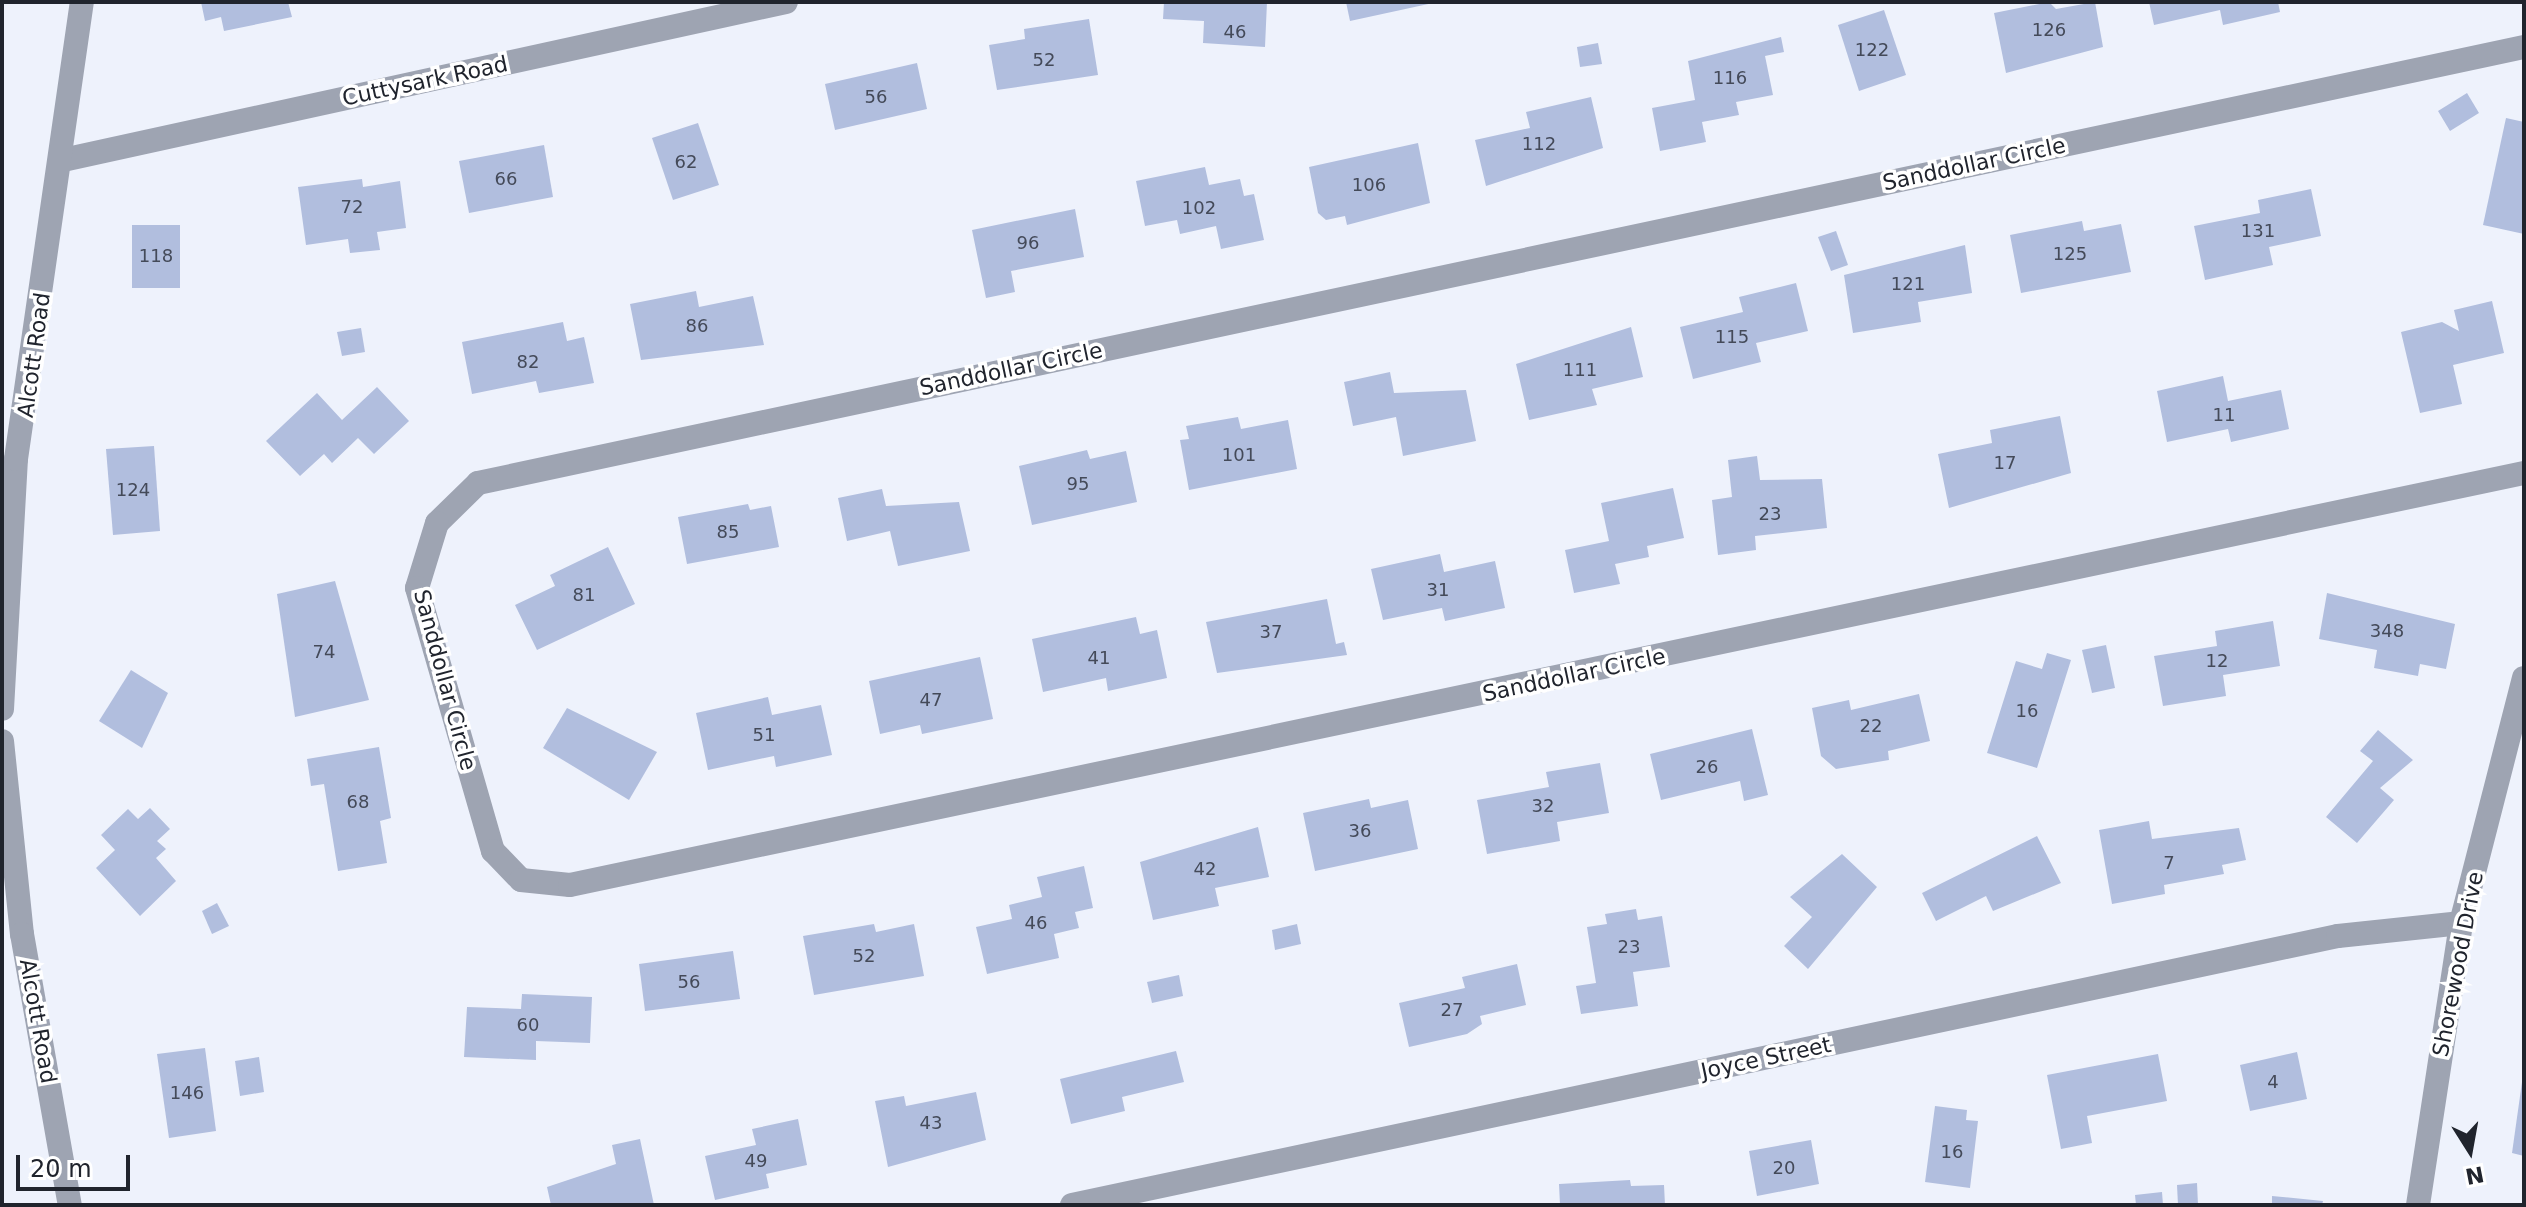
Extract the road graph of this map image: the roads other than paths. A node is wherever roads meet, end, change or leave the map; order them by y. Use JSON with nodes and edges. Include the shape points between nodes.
{"nodes":[{"id":1,"x":82,"y":2,"type":"edge"},
{"id":2,"x":786,"y":2,"type":"edge"},
{"id":3,"x":2524,"y":47,"type":"edge"},
{"id":4,"x":63,"y":160,"type":"junction"},
{"id":5,"x":9,"y":463,"type":"edge"},
{"id":6,"x":2524,"y":473,"type":"edge"},
{"id":7,"x":6,"y":612,"type":"edge"},
{"id":8,"x":2524,"y":678,"type":"edge"},
{"id":9,"x":2,"y":709,"type":"edge"},
{"id":10,"x":2,"y":741,"type":"edge"},
{"id":11,"x":2461,"y":923,"type":"junction"},
{"id":12,"x":70,"y":1205,"type":"edge"},
{"id":13,"x":1072,"y":1205,"type":"edge"},
{"id":14,"x":2418,"y":1205,"type":"edge"}],
"edges":[{"from":1,"to":4,"type":"street","name":"Alcott Road"},
{"from":2,"to":4,"type":"street","name":"Cuttysark Road"},
{"from":3,"to":6,"type":"street","name":"Sanddollar Circle","via":[[478,483],[437,523],[417,588],[493,851],[521,880],[570,885]]},
{"from":4,"to":5,"type":"street","name":"Alcott Road"},
{"from":5,"to":7,"type":"street","name":"Alcott Road"},
{"from":7,"to":9,"type":"street","name":"Alcott Road"},
{"from":8,"to":11,"type":"street","name":"Shorewood Drive"},
{"from":10,"to":12,"type":"street","name":"Alcott Road","via":[[22,934]]},
{"from":11,"to":13,"type":"street","name":"Joyce Street","via":[[2322,939]]},
{"from":11,"to":14,"type":"street","name":"Shorewood Drive"}]}
